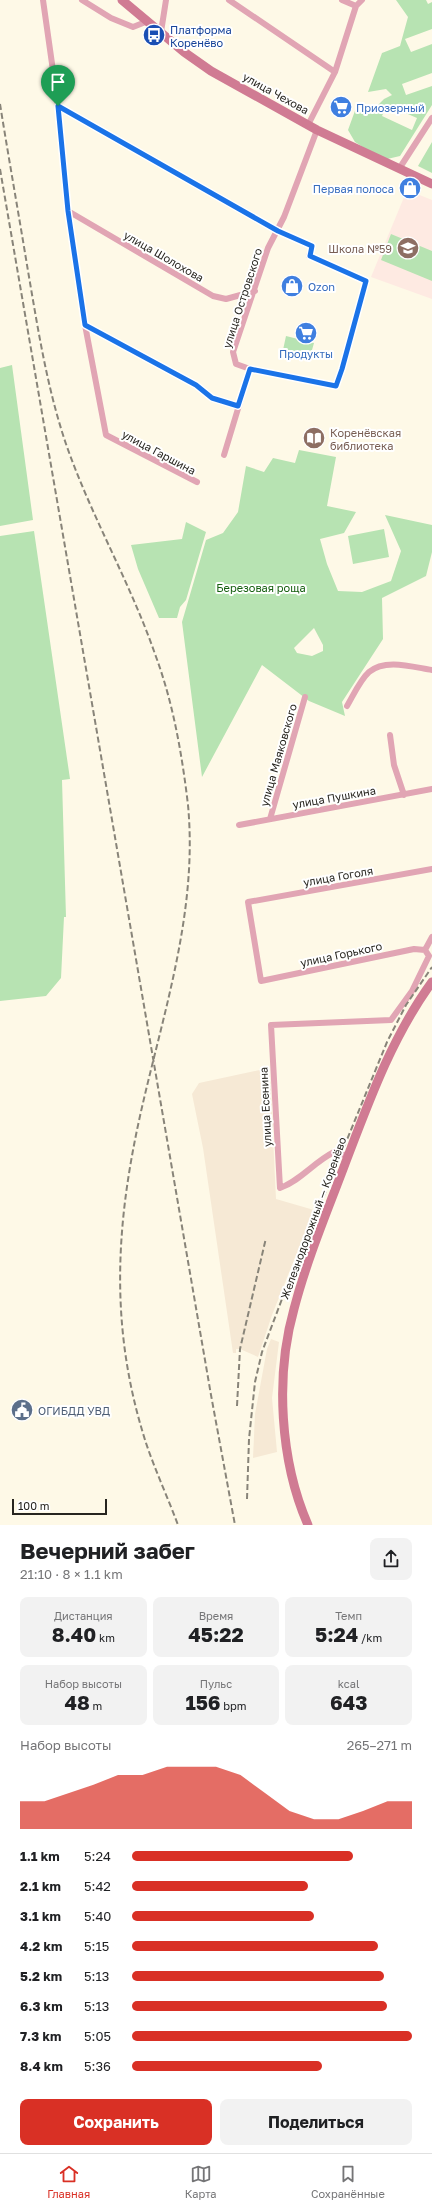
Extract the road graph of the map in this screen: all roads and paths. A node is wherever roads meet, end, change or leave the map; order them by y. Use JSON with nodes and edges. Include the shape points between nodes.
{"nodes":[{"id":1,"x":43,"y":0,"type":"edge"},
{"id":2,"x":82,"y":0,"type":"edge"},
{"id":3,"x":122,"y":0,"type":"edge"},
{"id":4,"x":166,"y":0,"type":"edge"},
{"id":5,"x":229,"y":0,"type":"edge"},
{"id":6,"x":342,"y":0,"type":"edge"},
{"id":7,"x":362,"y":0,"type":"edge"},
{"id":8,"x":356,"y":6,"type":"junction"},
{"id":9,"x":148,"y":21,"type":"junction"},
{"id":10,"x":161,"y":32,"type":"junction"},
{"id":11,"x":335,"y":72,"type":"junction"},
{"id":12,"x":58,"y":106,"type":"junction"},
{"id":13,"x":432,"y":118,"type":"edge"},
{"id":14,"x":312,"y":128,"type":"junction"},
{"id":15,"x":399,"y":169,"type":"junction"},
{"id":16,"x":432,"y":184,"type":"edge"},
{"id":17,"x":68,"y":211,"type":"junction"},
{"id":18,"x":278,"y":231,"type":"junction"},
{"id":19,"x":255,"y":291,"type":"junction"},
{"id":20,"x":85,"y":325,"type":"junction"},
{"id":21,"x":250,"y":369,"type":"junction"},
{"id":22,"x":238,"y":406,"type":"junction"},
{"id":23,"x":224,"y":455,"type":"dead end"},
{"id":24,"x":196,"y":482,"type":"dead end"},
{"id":25,"x":432,"y":670,"type":"edge"},
{"id":26,"x":305,"y":697,"type":"dead end"},
{"id":27,"x":347,"y":706,"type":"dead end"},
{"id":28,"x":390,"y":735,"type":"dead end"},
{"id":29,"x":432,"y":789,"type":"edge"},
{"id":30,"x":404,"y":795,"type":"junction"},
{"id":31,"x":270,"y":818,"type":"junction"},
{"id":32,"x":239,"y":825,"type":"dead end"},
{"id":33,"x":432,"y":868,"type":"edge"},
{"id":34,"x":432,"y":937,"type":"edge"},
{"id":35,"x":425,"y":950,"type":"junction"},
{"id":36,"x":261,"y":982,"type":"joint"},
{"id":37,"x":432,"y":982,"type":"edge"},
{"id":38,"x":348,"y":1156,"type":"junction"},
{"id":39,"x":308,"y":1525,"type":"edge"}],
"edges":[{"from":1,"to":12,"type":"street"},
{"from":2,"to":9,"type":"street","via":[[110,18],[133,27]]},
{"from":3,"to":9,"type":"main road","name":"улица Чехова"},
{"from":4,"to":10,"type":"street"},
{"from":5,"to":11,"type":"street"},
{"from":6,"to":8,"type":"street"},
{"from":7,"to":8,"type":"street"},
{"from":8,"to":11,"type":"street","name":"улица Островского"},
{"from":9,"to":10,"type":"main road","name":"улица Чехова"},
{"from":10,"to":14,"type":"main road","name":"улица Чехова","via":[[211,71]]},
{"from":11,"to":14,"type":"street","name":"улица Островского"},
{"from":12,"to":17,"type":"street"},
{"from":12,"to":18,"type":"street"},
{"from":13,"to":15,"type":"street"},
{"from":14,"to":15,"type":"main road","name":"улица Чехова"},
{"from":14,"to":18,"type":"street","name":"улица Островского"},
{"from":15,"to":16,"type":"main road","name":"улица Чехова"},
{"from":17,"to":19,"type":"street","name":"улица Шолохова","via":[[213,296],[226,299]]},
{"from":17,"to":20,"type":"street"},
{"from":18,"to":19,"type":"street","name":"улица Островского","via":[[268,248]]},
{"from":18,"to":21,"type":"street","name":"улица Островского","via":[[312,246],[310,256],[366,281],[336,386]]},
{"from":19,"to":21,"type":"street","name":"улица Островского","via":[[233,352],[236,364]]},
{"from":20,"to":22,"type":"street","via":[[196,385],[212,398]]},
{"from":20,"to":24,"type":"street","name":"улица Гаршина","via":[[106,435]]},
{"from":21,"to":22,"type":"street"},
{"from":22,"to":23,"type":"street"},
{"from":25,"to":27,"type":"street","via":[[407,665],[381,665],[368,672]]},
{"from":26,"to":31,"type":"street","name":"улица Маяковского"},
{"from":28,"to":30,"type":"street","via":[[394,766]]},
{"from":29,"to":30,"type":"street","name":"улица Пушкина"},
{"from":30,"to":31,"type":"street","name":"улица Пушкина"},
{"from":31,"to":32,"type":"street","name":"улица Пушкина"},
{"from":33,"to":36,"type":"street","name":"улица Гоголя","via":[[248,902]]},
{"from":34,"to":35,"type":"street"},
{"from":35,"to":36,"type":"street","name":"улица Горького","via":[[414,950]]},
{"from":35,"to":38,"type":"street","name":"улица Есенина","via":[[429,956],[412,991],[391,1020],[271,1025],[280,1188],[290,1185],[334,1152]]},
{"from":37,"to":38,"type":"main road","name":"Железнодорожный — Коренёво","via":[[391,1050]]},
{"from":38,"to":39,"type":"main road","name":"Железнодорожный — Коренёво","via":[[306,1267],[293,1310],[285,1356],[284,1415],[288,1462]]}]}
